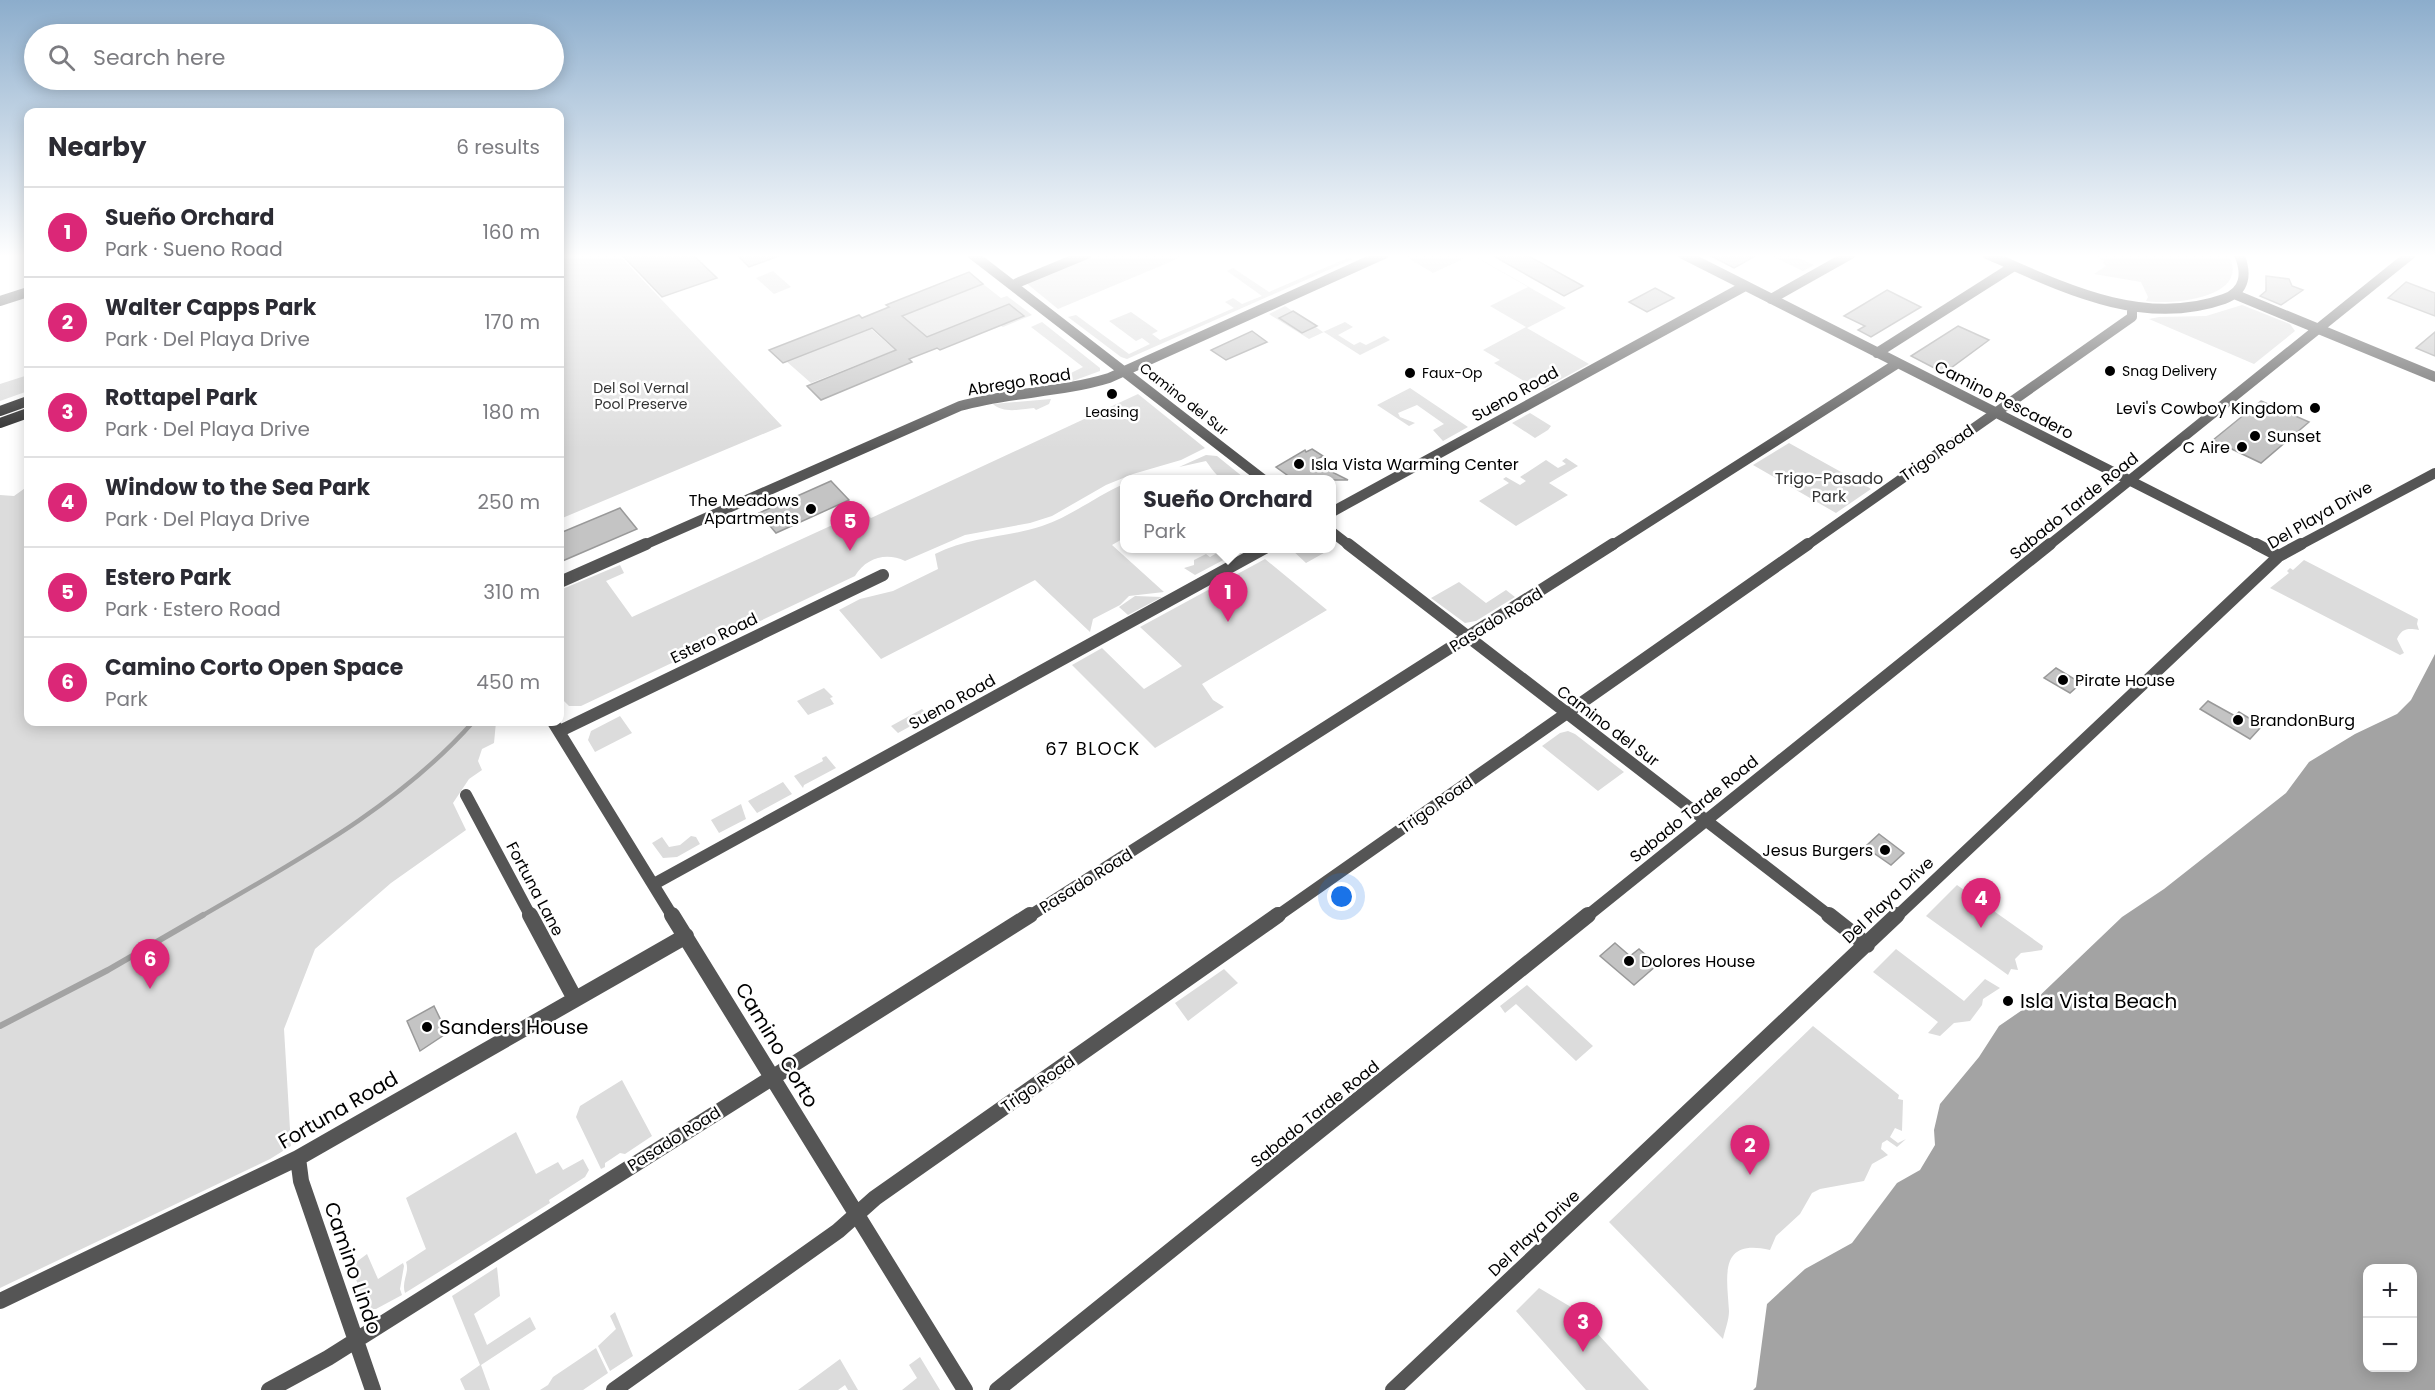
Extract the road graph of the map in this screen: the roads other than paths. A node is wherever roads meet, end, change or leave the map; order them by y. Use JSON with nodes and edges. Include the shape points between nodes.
{"nodes":[{"id":1,"x":1056,"y":319,"type":"edge"},
{"id":2,"x":1241,"y":319,"type":"edge"},
{"id":3,"x":1685,"y":319,"type":"edge"},
{"id":4,"x":1809,"y":319,"type":"edge"},
{"id":5,"x":1931,"y":319,"type":"edge"},
{"id":6,"x":2129,"y":319,"type":"edge"},
{"id":7,"x":2294,"y":319,"type":"edge"},
{"id":8,"x":2331,"y":319,"type":"edge"},
{"id":9,"x":2318,"y":329,"type":"junction"},
{"id":10,"x":1877,"y":353,"type":"junction"},
{"id":11,"x":1898,"y":363,"type":"junction"},
{"id":12,"x":1124,"y":372,"type":"junction"},
{"id":13,"x":2435,"y":377,"type":"edge"},
{"id":14,"x":24,"y":402,"type":"edge"},
{"id":15,"x":0,"y":411,"type":"edge"},
{"id":16,"x":1995,"y":412,"type":"junction"},
{"id":17,"x":24,"y":415,"type":"edge"},
{"id":18,"x":0,"y":423,"type":"edge"},
{"id":19,"x":2435,"y":473,"type":"edge"},
{"id":20,"x":1258,"y":475,"type":"edge"},
{"id":21,"x":2131,"y":482,"type":"junction"},
{"id":22,"x":1336,"y":510,"type":"edge"},
{"id":23,"x":1336,"y":535,"type":"edge"},
{"id":24,"x":1258,"y":553,"type":"edge"},
{"id":25,"x":2279,"y":556,"type":"junction"},
{"id":26,"x":883,"y":575,"type":"dead end"},
{"id":27,"x":564,"y":580,"type":"edge"},
{"id":28,"x":1467,"y":638,"type":"junction"},
{"id":29,"x":1565,"y":714,"type":"junction"},
{"id":30,"x":564,"y":722,"type":"edge"},
{"id":31,"x":556,"y":726,"type":"edge"},
{"id":32,"x":466,"y":795,"type":"dead end"},
{"id":33,"x":1705,"y":821,"type":"junction"},
{"id":34,"x":654,"y":884,"type":"junction"},
{"id":35,"x":686,"y":936,"type":"junction"},
{"id":36,"x":1866,"y":945,"type":"junction"},
{"id":37,"x":575,"y":999,"type":"junction"},
{"id":38,"x":772,"y":1078,"type":"junction"},
{"id":39,"x":298,"y":1158,"type":"junction"},
{"id":40,"x":857,"y":1214,"type":"junction"},
{"id":41,"x":0,"y":1301,"type":"edge"},
{"id":42,"x":356,"y":1340,"type":"junction"},
{"id":43,"x":268,"y":1390,"type":"edge"},
{"id":44,"x":373,"y":1390,"type":"edge"},
{"id":45,"x":614,"y":1390,"type":"edge"},
{"id":46,"x":966,"y":1390,"type":"edge"},
{"id":47,"x":997,"y":1390,"type":"edge"},
{"id":48,"x":1393,"y":1390,"type":"edge"}],
"edges":[{"from":1,"to":12,"type":"street","name":"Camino del Sur"},
{"from":2,"to":12,"type":"street","name":"Abrego Road"},
{"from":3,"to":22,"type":"street","name":"Sueno Road"},
{"from":4,"to":10,"type":"street","name":"Camino Pescadero"},
{"from":5,"to":10,"type":"street"},
{"from":6,"to":16,"type":"street","name":"Trigo Road"},
{"from":7,"to":9,"type":"street"},
{"from":8,"to":9,"type":"street","name":"Sabado Tarde Road"},
{"from":9,"to":13,"type":"street"},
{"from":9,"to":21,"type":"street","name":"Sabado Tarde Road"},
{"from":10,"to":11,"type":"street","name":"Camino Pescadero"},
{"from":11,"to":16,"type":"street","name":"Camino Pescadero"},
{"from":11,"to":28,"type":"street","name":"Pasado Road"},
{"from":12,"to":20,"type":"street","name":"Camino del Sur"},
{"from":12,"to":27,"type":"street","name":"Abrego Road","via":[[1070,390],[987,399],[960,406]]},
{"from":14,"to":15,"type":"main road"},
{"from":16,"to":21,"type":"street","name":"Camino Pescadero"},
{"from":16,"to":29,"type":"street","name":"Trigo Road"},
{"from":17,"to":18,"type":"main road"},
{"from":19,"to":25,"type":"street","name":"Del Playa Drive"},
{"from":21,"to":25,"type":"street","name":"Camino Pescadero"},
{"from":21,"to":33,"type":"street","name":"Sabado Tarde Road"},
{"from":23,"to":28,"type":"street","name":"Camino del Sur"},
{"from":24,"to":34,"type":"street","name":"Sueno Road"},
{"from":25,"to":36,"type":"street","name":"Del Playa Drive"},
{"from":26,"to":30,"type":"street","name":"Estero Road"},
{"from":28,"to":29,"type":"street","name":"Camino del Sur"},
{"from":28,"to":38,"type":"street","name":"Pasado Road"},
{"from":29,"to":33,"type":"street","name":"Camino del Sur"},
{"from":29,"to":40,"type":"street","name":"Trigo Road"},
{"from":31,"to":34,"type":"street","name":"Camino Corto"},
{"from":32,"to":37,"type":"street","name":"Fortuna Lane"},
{"from":33,"to":36,"type":"street","name":"Camino del Sur"},
{"from":33,"to":47,"type":"street","name":"Sabado Tarde Road"},
{"from":34,"to":35,"type":"street","name":"Camino Corto"},
{"from":35,"to":37,"type":"street","name":"Fortuna Road"},
{"from":35,"to":38,"type":"street","name":"Camino Corto"},
{"from":36,"to":48,"type":"street","name":"Del Playa Drive"},
{"from":37,"to":39,"type":"street","name":"Fortuna Road"},
{"from":38,"to":40,"type":"street","name":"Camino Corto"},
{"from":38,"to":42,"type":"street","name":"Pasado Road"},
{"from":39,"to":41,"type":"street","name":"Fortuna Road"},
{"from":39,"to":42,"type":"street","name":"Camino Lindo","via":[[301,1181]]},
{"from":40,"to":45,"type":"street","name":"Trigo Road"},
{"from":40,"to":46,"type":"street","name":"Camino Corto"},
{"from":42,"to":43,"type":"street","name":"Pasado Road"},
{"from":42,"to":44,"type":"street","name":"Camino Lindo"}]}
